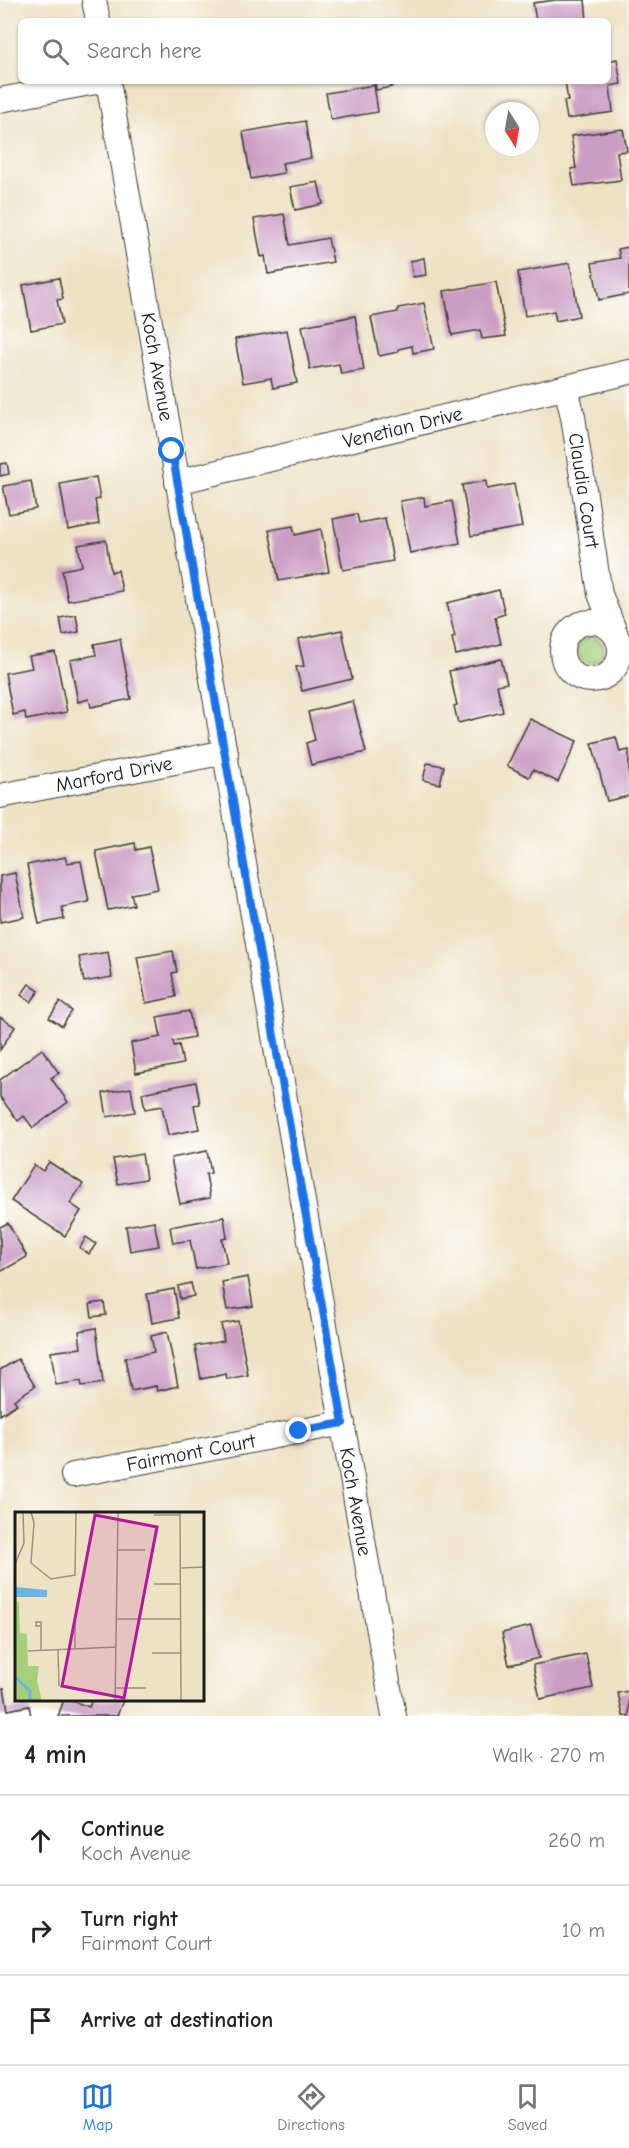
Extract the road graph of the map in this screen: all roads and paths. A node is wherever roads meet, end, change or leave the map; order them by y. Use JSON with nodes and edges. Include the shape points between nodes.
{"nodes":[{"id":1,"x":94,"y":0,"type":"edge"},
{"id":2,"x":97,"y":18,"type":"edge"},
{"id":3,"x":85,"y":84,"type":"edge"},
{"id":4,"x":109,"y":84,"type":"edge"},
{"id":5,"x":0,"y":100,"type":"edge"},
{"id":6,"x":629,"y":372,"type":"edge"},
{"id":7,"x":566,"y":387,"type":"junction"},
{"id":8,"x":177,"y":482,"type":"junction"},
{"id":9,"x":600,"y":594,"type":"junction"},
{"id":10,"x":578,"y":625,"type":"junction"},
{"id":11,"x":618,"y":640,"type":"junction"},
{"id":12,"x":226,"y":752,"type":"junction"},
{"id":13,"x":0,"y":796,"type":"edge"},
{"id":14,"x":343,"y":1423,"type":"junction"},
{"id":15,"x":72,"y":1475,"type":"dead end"},
{"id":16,"x":394,"y":1716,"type":"edge"}],
"edges":[{"from":1,"to":2,"type":"street"},
{"from":3,"to":5,"type":"street"},
{"from":4,"to":8,"type":"street","name":"Koch Avenue"},
{"from":6,"to":7,"type":"street","name":"Venetian Drive"},
{"from":7,"to":8,"type":"street","name":"Venetian Drive"},
{"from":7,"to":9,"type":"street","name":"Claudia Court"},
{"from":8,"to":12,"type":"street","name":"Koch Avenue"},
{"from":9,"to":10,"type":"street","name":"Claudia Court","via":[[596,607]]},
{"from":9,"to":11,"type":"street","name":"Claudia Court"},
{"from":10,"to":11,"type":"street","via":[[596,622],[613,632]]},
{"from":10,"to":11,"type":"street","name":"Claudia Court","via":[[570,630],[562,657],[565,666],[579,678],[599,680],[608,675],[619,659]]},
{"from":12,"to":13,"type":"street","name":"Marford Drive"},
{"from":12,"to":14,"type":"street","name":"Koch Avenue"},
{"from":14,"to":15,"type":"street","name":"Fairmont Court"},
{"from":14,"to":16,"type":"street","name":"Koch Avenue"}]}
